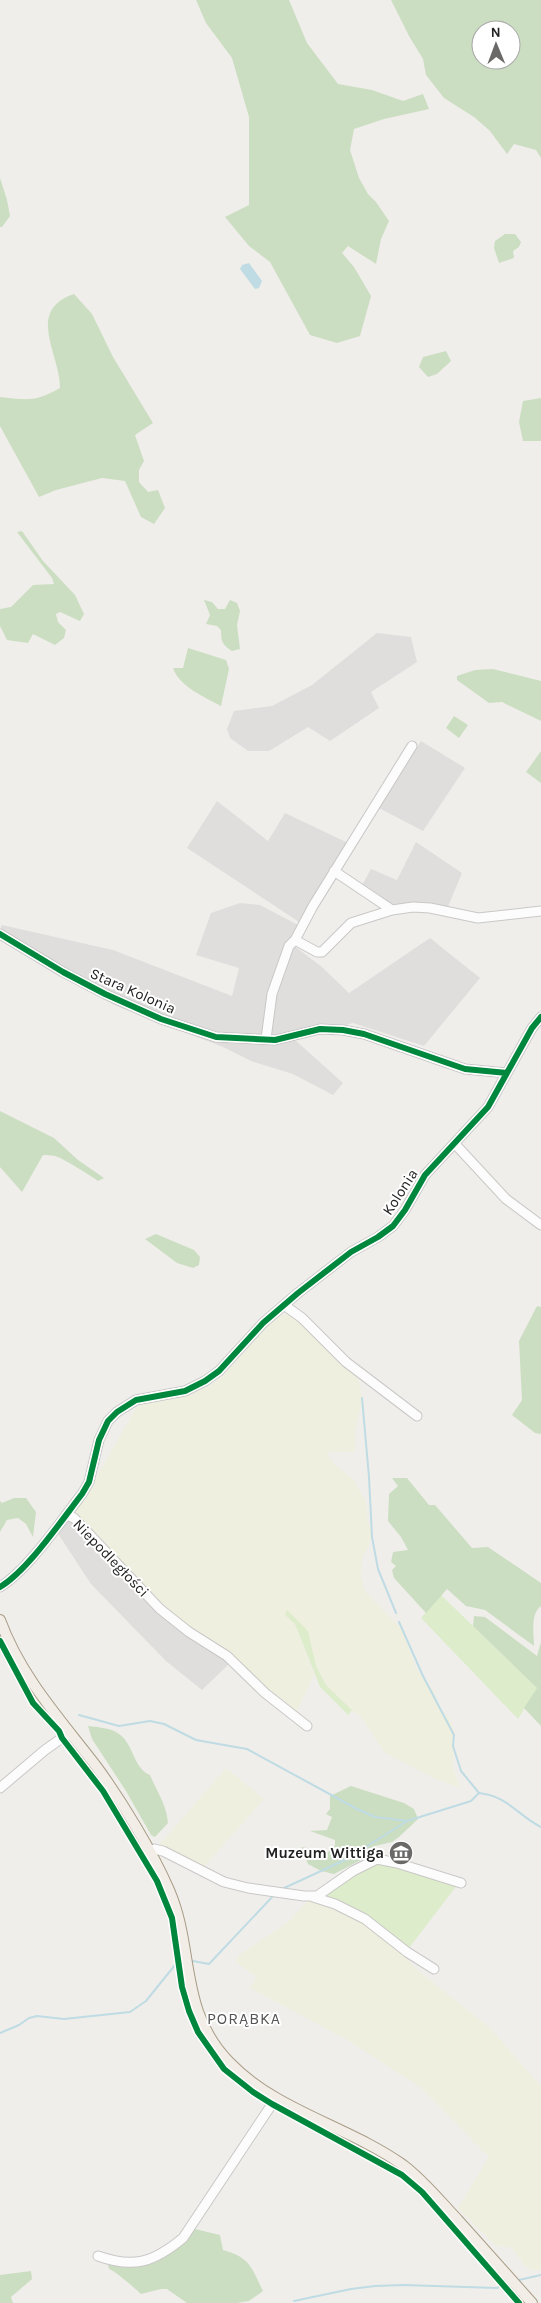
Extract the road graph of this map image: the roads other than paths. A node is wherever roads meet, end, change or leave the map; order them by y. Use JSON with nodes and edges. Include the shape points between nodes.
{"nodes":[{"id":1,"x":412,"y":746,"type":"dead end"},
{"id":2,"x":334,"y":871,"type":"junction"},
{"id":3,"x":392,"y":910,"type":"junction"},
{"id":4,"x":541,"y":911,"type":"edge"},
{"id":5,"x":0,"y":934,"type":"edge"},
{"id":6,"x":295,"y":940,"type":"junction"},
{"id":7,"x":541,"y":1017,"type":"edge"},
{"id":8,"x":266,"y":1039,"type":"junction"},
{"id":9,"x":507,"y":1073,"type":"junction"},
{"id":10,"x":455,"y":1144,"type":"junction"},
{"id":11,"x":541,"y":1225,"type":"edge"},
{"id":12,"x":284,"y":1304,"type":"junction"},
{"id":13,"x":238,"y":1351,"type":"joint"},
{"id":14,"x":417,"y":1416,"type":"dead end"},
{"id":15,"x":67,"y":1515,"type":"junction"},
{"id":16,"x":0,"y":1587,"type":"edge"},
{"id":17,"x":0,"y":1620,"type":"edge"},
{"id":18,"x":307,"y":1726,"type":"dead end"},
{"id":19,"x":69,"y":1733,"type":"junction"},
{"id":20,"x":0,"y":1788,"type":"edge"},
{"id":21,"x":149,"y":1852,"type":"junction"},
{"id":22,"x":461,"y":1883,"type":"dead end"},
{"id":23,"x":310,"y":1896,"type":"junction"},
{"id":24,"x":434,"y":1969,"type":"dead end"},
{"id":25,"x":276,"y":2098,"type":"junction"},
{"id":26,"x":98,"y":2256,"type":"dead end"},
{"id":27,"x":532,"y":2303,"type":"edge"}],
"edges":[{"from":1,"to":2,"type":"street"},
{"from":2,"to":3,"type":"street"},
{"from":2,"to":6,"type":"street"},
{"from":3,"to":4,"type":"street","via":[[430,908],[478,918]]},
{"from":3,"to":6,"type":"street","via":[[351,923],[322,952]]},
{"from":5,"to":8,"type":"street","name":"Stara Kolonia","via":[[105,994],[160,1018],[225,1038]]},
{"from":6,"to":8,"type":"street","via":[[289,946],[272,994]]},
{"from":7,"to":9,"type":"street","name":"Kolonia"},
{"from":8,"to":9,"type":"street","name":"Stara Kolonia","via":[[285,1039],[320,1029],[343,1030],[364,1034],[465,1069]]},
{"from":9,"to":10,"type":"street","name":"Kolonia","via":[[488,1107]]},
{"from":10,"to":11,"type":"street","via":[[506,1199]]},
{"from":10,"to":12,"type":"street","name":"Kolonia","via":[[425,1175],[393,1226],[347,1255]]},
{"from":12,"to":13,"type":"street","name":"Kolonia"},
{"from":12,"to":14,"type":"street","via":[[346,1362]]},
{"from":13,"to":15,"type":"street","name":"Niepodległości","via":[[205,1381],[185,1391],[136,1400],[116,1412],[99,1440],[89,1482]]},
{"from":15,"to":16,"type":"street","via":[[16,1574]]},
{"from":15,"to":18,"type":"street","name":"Niepodległości","via":[[74,1518],[166,1614],[227,1656]]},
{"from":17,"to":19,"type":"main road","via":[[36,1690]]},
{"from":19,"to":20,"type":"street"},
{"from":19,"to":21,"type":"main road","via":[[109,1784]]},
{"from":21,"to":23,"type":"street","via":[[163,1850],[236,1885]]},
{"from":21,"to":25,"type":"main road","via":[[174,1903],[191,1992],[203,2023],[228,2061]]},
{"from":22,"to":23,"type":"street","via":[[377,1859],[324,1892]]},
{"from":23,"to":24,"type":"street","via":[[365,1919]]},
{"from":25,"to":26,"type":"street","via":[[183,2238],[163,2254],[146,2261],[114,2262]]},
{"from":25,"to":27,"type":"main road","via":[[404,2166],[430,2190]]}]}
